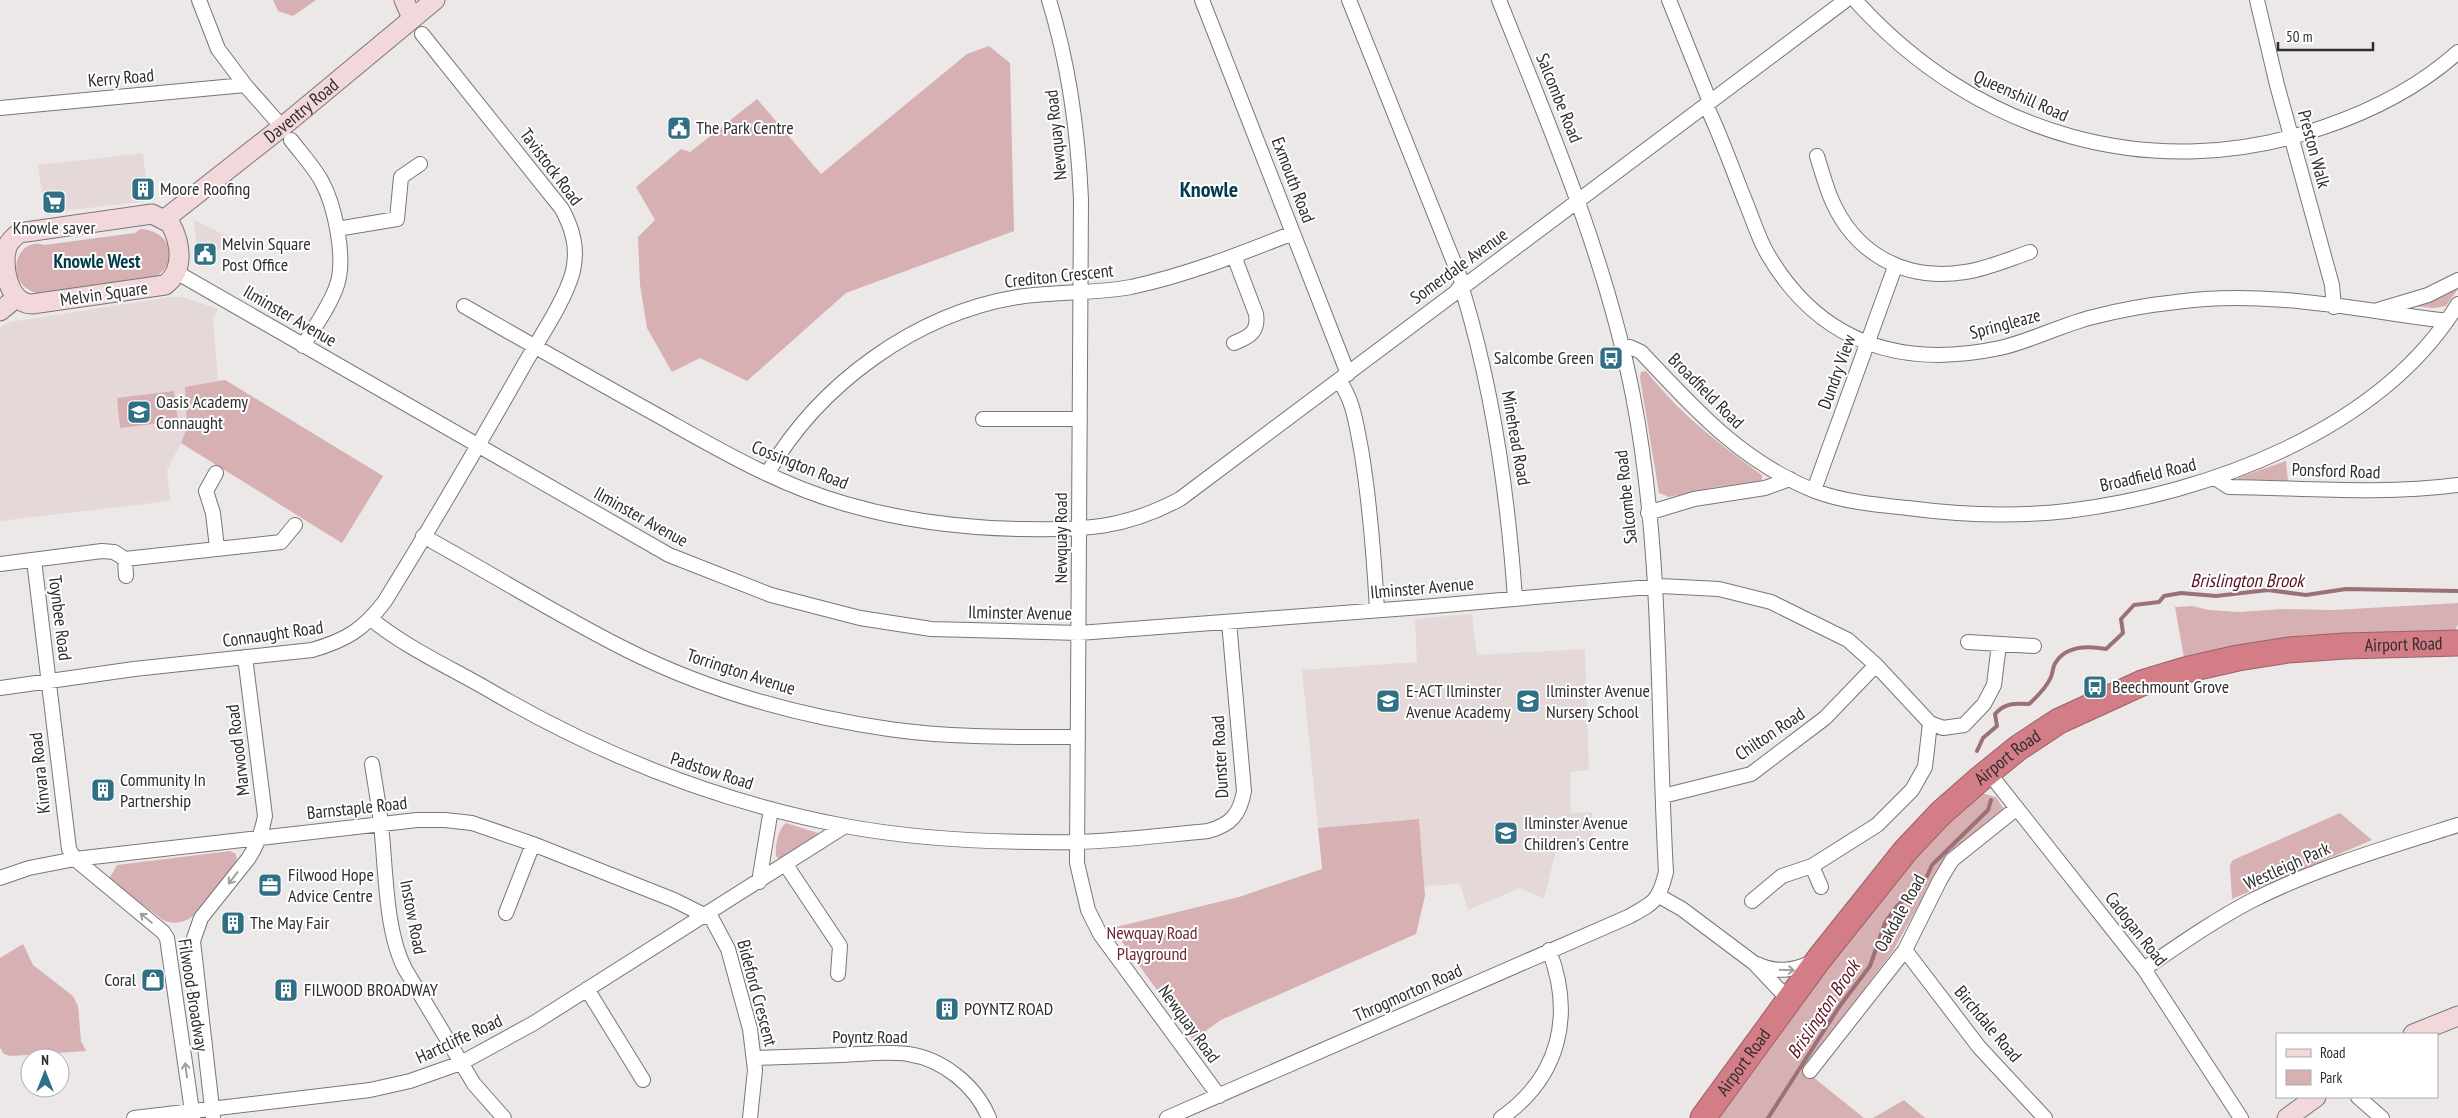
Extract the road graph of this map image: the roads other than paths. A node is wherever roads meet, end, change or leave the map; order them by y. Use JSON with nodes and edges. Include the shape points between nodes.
{"nodes":[{"id":1,"x":199,"y":0,"type":"edge"},
{"id":2,"x":404,"y":0,"type":"edge"},
{"id":3,"x":435,"y":0,"type":"edge"},
{"id":4,"x":1049,"y":0,"type":"edge"},
{"id":5,"x":1202,"y":0,"type":"edge"},
{"id":6,"x":1349,"y":0,"type":"edge"},
{"id":7,"x":1500,"y":0,"type":"edge"},
{"id":8,"x":1669,"y":0,"type":"edge"},
{"id":9,"x":1846,"y":0,"type":"edge"},
{"id":10,"x":1855,"y":0,"type":"edge"},
{"id":11,"x":2257,"y":0,"type":"edge"},
{"id":12,"x":417,"y":26,"type":"junction"},
{"id":13,"x":2458,"y":52,"type":"edge"},
{"id":14,"x":245,"y":85,"type":"junction"},
{"id":15,"x":1708,"y":104,"type":"junction"},
{"id":16,"x":0,"y":108,"type":"edge"},
{"id":17,"x":287,"y":133,"type":"junction"},
{"id":18,"x":2292,"y":139,"type":"junction"},
{"id":19,"x":1817,"y":156,"type":"dead end"},
{"id":20,"x":420,"y":164,"type":"dead end"},
{"id":21,"x":1578,"y":201,"type":"junction"},
{"id":22,"x":165,"y":219,"type":"junction"},
{"id":23,"x":337,"y":229,"type":"junction"},
{"id":24,"x":1293,"y":233,"type":"junction"},
{"id":25,"x":5,"y":240,"type":"edge"},
{"id":26,"x":2030,"y":252,"type":"dead end"},
{"id":27,"x":1234,"y":256,"type":"junction"},
{"id":28,"x":1895,"y":266,"type":"junction"},
{"id":29,"x":176,"y":272,"type":"junction"},
{"id":30,"x":2458,"y":280,"type":"edge"},
{"id":31,"x":1461,"y":287,"type":"junction"},
{"id":32,"x":1080,"y":293,"type":"junction"},
{"id":33,"x":16,"y":298,"type":"junction"},
{"id":34,"x":464,"y":306,"type":"dead end"},
{"id":35,"x":2334,"y":307,"type":"junction"},
{"id":36,"x":0,"y":311,"type":"edge"},
{"id":37,"x":2370,"y":312,"type":"junction"},
{"id":38,"x":2454,"y":314,"type":"edge"},
{"id":39,"x":1234,"y":342,"type":"dead end"},
{"id":40,"x":1867,"y":343,"type":"junction"},
{"id":41,"x":304,"y":346,"type":"junction"},
{"id":42,"x":535,"y":347,"type":"junction"},
{"id":43,"x":1623,"y":349,"type":"junction"},
{"id":44,"x":1344,"y":377,"type":"junction"},
{"id":45,"x":983,"y":418,"type":"dead end"},
{"id":46,"x":1080,"y":419,"type":"junction"},
{"id":47,"x":478,"y":446,"type":"junction"},
{"id":48,"x":216,"y":473,"type":"dead end"},
{"id":49,"x":767,"y":474,"type":"junction"},
{"id":50,"x":2215,"y":478,"type":"junction"},
{"id":51,"x":1790,"y":479,"type":"junction"},
{"id":52,"x":2458,"y":485,"type":"edge"},
{"id":53,"x":1814,"y":490,"type":"junction"},
{"id":54,"x":1648,"y":513,"type":"junction"},
{"id":55,"x":296,"y":525,"type":"dead end"},
{"id":56,"x":1079,"y":530,"type":"junction"},
{"id":57,"x":423,"y":536,"type":"junction"},
{"id":58,"x":217,"y":548,"type":"junction"},
{"id":59,"x":125,"y":559,"type":"junction"},
{"id":60,"x":34,"y":560,"type":"junction"},
{"id":61,"x":0,"y":564,"type":"edge"},
{"id":62,"x":126,"y":576,"type":"dead end"},
{"id":63,"x":1653,"y":588,"type":"junction"},
{"id":64,"x":1515,"y":599,"type":"junction"},
{"id":65,"x":1377,"y":610,"type":"junction"},
{"id":66,"x":371,"y":619,"type":"junction"},
{"id":67,"x":1229,"y":622,"type":"junction"},
{"id":68,"x":1079,"y":632,"type":"junction"},
{"id":69,"x":1968,"y":642,"type":"dead end"},
{"id":70,"x":2458,"y":643,"type":"edge"},
{"id":71,"x":1999,"y":644,"type":"junction"},
{"id":72,"x":2034,"y":646,"type":"dead end"},
{"id":73,"x":245,"y":657,"type":"junction"},
{"id":74,"x":1876,"y":665,"type":"junction"},
{"id":75,"x":49,"y":681,"type":"junction"},
{"id":76,"x":0,"y":688,"type":"edge"},
{"id":77,"x":1930,"y":723,"type":"junction"},
{"id":78,"x":1078,"y":737,"type":"junction"},
{"id":79,"x":372,"y":764,"type":"dead end"},
{"id":80,"x":1988,"y":773,"type":"junction"},
{"id":81,"x":1663,"y":796,"type":"junction"},
{"id":82,"x":2017,"y":808,"type":"junction"},
{"id":83,"x":771,"y":809,"type":"junction"},
{"id":84,"x":381,"y":823,"type":"junction"},
{"id":85,"x":2458,"y":825,"type":"edge"},
{"id":86,"x":846,"y":826,"type":"junction"},
{"id":87,"x":259,"y":837,"type":"junction"},
{"id":88,"x":1078,"y":842,"type":"junction"},
{"id":89,"x":533,"y":844,"type":"junction"},
{"id":90,"x":74,"y":859,"type":"junction"},
{"id":91,"x":786,"y":865,"type":"junction"},
{"id":92,"x":1812,"y":866,"type":"junction"},
{"id":93,"x":0,"y":878,"type":"edge"},
{"id":94,"x":759,"y":882,"type":"junction"},
{"id":95,"x":1821,"y":887,"type":"dead end"},
{"id":96,"x":1659,"y":896,"type":"junction"},
{"id":97,"x":1752,"y":901,"type":"dead end"},
{"id":98,"x":506,"y":912,"type":"dead end"},
{"id":99,"x":704,"y":916,"type":"junction"},
{"id":100,"x":1549,"y":950,"type":"junction"},
{"id":101,"x":1905,"y":950,"type":"junction"},
{"id":102,"x":1819,"y":960,"type":"junction"},
{"id":103,"x":1754,"y":963,"type":"junction"},
{"id":104,"x":2144,"y":969,"type":"junction"},
{"id":105,"x":838,"y":974,"type":"dead end"},
{"id":106,"x":587,"y":989,"type":"junction"},
{"id":107,"x":1789,"y":1000,"type":"junction"},
{"id":108,"x":2458,"y":1016,"type":"edge"},
{"id":109,"x":2416,"y":1033,"type":"edge"},
{"id":110,"x":755,"y":1058,"type":"junction"},
{"id":111,"x":461,"y":1063,"type":"junction"},
{"id":112,"x":1810,"y":1071,"type":"dead end"},
{"id":113,"x":643,"y":1080,"type":"dead end"},
{"id":114,"x":1219,"y":1096,"type":"junction"},
{"id":115,"x":2315,"y":1098,"type":"edge"},
{"id":116,"x":2359,"y":1098,"type":"edge"},
{"id":117,"x":212,"y":1113,"type":"edge"},
{"id":118,"x":192,"y":1115,"type":"edge"},
{"id":119,"x":134,"y":1118,"type":"edge"},
{"id":120,"x":504,"y":1118,"type":"edge"},
{"id":121,"x":750,"y":1118,"type":"edge"},
{"id":122,"x":989,"y":1118,"type":"edge"},
{"id":123,"x":1167,"y":1118,"type":"edge"},
{"id":124,"x":1502,"y":1118,"type":"edge"},
{"id":125,"x":1703,"y":1118,"type":"edge"},
{"id":126,"x":2045,"y":1118,"type":"edge"},
{"id":127,"x":2241,"y":1118,"type":"edge"},
{"id":128,"x":2287,"y":1118,"type":"edge"},
{"id":129,"x":2382,"y":1118,"type":"edge"}],
"edges":[{"from":1,"to":14,"type":"street","via":[[215,44]]},
{"from":2,"to":12,"type":"street"},
{"from":3,"to":12,"type":"street","name":"Daventry Road"},
{"from":4,"to":32,"type":"street","name":"Newquay Road","via":[[1066,63],[1076,131],[1081,200]]},
{"from":5,"to":24,"type":"street","name":"Exmouth Road"},
{"from":6,"to":31,"type":"street","name":"Minehead Road"},
{"from":7,"to":21,"type":"street","name":"Salcombe Road"},
{"from":8,"to":15,"type":"street","name":"Springleaze"},
{"from":9,"to":15,"type":"street","name":"Somerdale Avenue"},
{"from":10,"to":18,"type":"street","name":"Queenshill Road","via":[[1878,25],[1943,78],[1993,108],[2068,137],[2144,150],[2206,152]]},
{"from":11,"to":18,"type":"street","name":"Preston Walk"},
{"from":12,"to":17,"type":"street","name":"Daventry Road"},
{"from":12,"to":42,"type":"street","name":"Tavistock Road","via":[[562,209],[571,226],[575,257],[573,272]]},
{"from":13,"to":18,"type":"street","name":"Queenshill Road","via":[[2439,69],[2379,106]]},
{"from":14,"to":16,"type":"street","name":"Kerry Road"},
{"from":14,"to":17,"type":"street"},
{"from":15,"to":21,"type":"street","name":"Somerdale Avenue"},
{"from":15,"to":40,"type":"street","name":"Springleaze","via":[[1766,251],[1781,276],[1818,315],[1843,333]]},
{"from":17,"to":22,"type":"street","name":"Daventry Road"},
{"from":17,"to":23,"type":"street","via":[[321,180]]},
{"from":18,"to":35,"type":"street","name":"Preston Walk","via":[[2332,285]]},
{"from":19,"to":28,"type":"street","via":[[1831,197],[1853,236]]},
{"from":20,"to":23,"type":"street","via":[[401,177],[397,219]]},
{"from":21,"to":31,"type":"street","name":"Somerdale Avenue"},
{"from":21,"to":43,"type":"street","name":"Salcombe Road","via":[[1601,266]]},
{"from":22,"to":25,"type":"street","via":[[146,214],[32,230]]},
{"from":22,"to":29,"type":"street","via":[[172,226],[179,256],[180,265]]},
{"from":23,"to":41,"type":"street","via":[[340,257],[337,284]]},
{"from":24,"to":27,"type":"street","name":"Crediton Crescent"},
{"from":24,"to":44,"type":"street","name":"Exmouth Road"},
{"from":25,"to":33,"type":"street","via":[[8,281]]},
{"from":26,"to":28,"type":"street","via":[[1967,272],[1945,275],[1922,274]]},
{"from":27,"to":32,"type":"street","name":"Crediton Crescent","via":[[1132,286]]},
{"from":27,"to":39,"type":"street","via":[[1257,324],[1254,332]]},
{"from":28,"to":40,"type":"street","name":"Dundry View"},
{"from":29,"to":33,"type":"street","name":"Melvin Square","via":[[167,283],[157,287],[32,304]]},
{"from":29,"to":41,"type":"street","name":"Ilminster Avenue"},
{"from":30,"to":37,"type":"street","via":[[2428,295]]},
{"from":31,"to":44,"type":"street","name":"Somerdale Avenue"},
{"from":31,"to":64,"type":"street","name":"Minehead Road","via":[[1490,395],[1506,495]]},
{"from":32,"to":46,"type":"street","name":"Newquay Road"},
{"from":32,"to":49,"type":"street","name":"Crediton Crescent","via":[[1040,294],[1001,300],[932,324],[903,339],[875,357],[818,406],[789,438]]},
{"from":33,"to":36,"type":"street"},
{"from":34,"to":42,"type":"street","name":"Cossington Road"},
{"from":35,"to":37,"type":"street","name":"Springleaze"},
{"from":35,"to":40,"type":"street","name":"Springleaze","via":[[2288,300],[2214,298],[2092,317],[2001,348],[1967,353],[1926,355],[1887,350]]},
{"from":37,"to":38,"type":"street","name":"Springleaze"},
{"from":38,"to":50,"type":"street","name":"Broadfield Road","via":[[2399,373],[2339,420]]},
{"from":40,"to":53,"type":"street","name":"Dundry View"},
{"from":41,"to":47,"type":"street","name":"Ilminster Avenue"},
{"from":42,"to":47,"type":"street","name":"Tavistock Road"},
{"from":42,"to":49,"type":"street","name":"Cossington Road"},
{"from":43,"to":51,"type":"street","name":"Broadfield Road","via":[[1630,347],[1641,352],[1696,411],[1733,444]]},
{"from":43,"to":54,"type":"street","name":"Salcombe Road","via":[[1633,397]]},
{"from":44,"to":56,"type":"street","name":"Somerdale Avenue","via":[[1180,499],[1134,520]]},
{"from":44,"to":65,"type":"street","name":"Exmouth Road","via":[[1353,406],[1365,472]]},
{"from":45,"to":46,"type":"street"},
{"from":46,"to":56,"type":"street","name":"Newquay Road"},
{"from":47,"to":57,"type":"street","name":"Connaught Road"},
{"from":47,"to":68,"type":"street","name":"Ilminster Avenue","via":[[669,555],[771,595],[860,618],[931,629]]},
{"from":48,"to":58,"type":"street","via":[[206,491],[213,513]]},
{"from":49,"to":56,"type":"street","name":"Cossington Road","via":[[844,504],[917,521],[992,529]]},
{"from":50,"to":52,"type":"street","name":"Ponsford Road","via":[[2229,487],[2351,491],[2397,491]]},
{"from":50,"to":53,"type":"street","name":"Broadfield Road","via":[[2104,505],[2027,514],[1928,511],[1848,499]]},
{"from":51,"to":53,"type":"street","name":"Broadfield Road"},
{"from":51,"to":54,"type":"street","via":[[1765,488],[1694,499]]},
{"from":54,"to":63,"type":"street","name":"Salcombe Road"},
{"from":55,"to":58,"type":"street","name":"Toynbee Road","via":[[281,542]]},
{"from":56,"to":68,"type":"street","name":"Newquay Road"},
{"from":57,"to":66,"type":"street","name":"Connaught Road"},
{"from":57,"to":78,"type":"street","name":"Torrington Avenue","via":[[626,649],[695,679],[747,696],[793,710],[889,729],[970,736]]},
{"from":58,"to":59,"type":"street","name":"Toynbee Road"},
{"from":59,"to":60,"type":"street","name":"Toynbee Road","via":[[102,551]]},
{"from":59,"to":62,"type":"street"},
{"from":60,"to":61,"type":"street","name":"Toynbee Road"},
{"from":60,"to":75,"type":"street","name":"Toynbee Road"},
{"from":63,"to":64,"type":"street","name":"Ilminster Avenue"},
{"from":63,"to":74,"type":"street","name":"Ilminster Avenue","via":[[1719,589],[1771,602],[1848,640]]},
{"from":63,"to":81,"type":"street","name":"Salcombe Road"},
{"from":64,"to":65,"type":"street","name":"Ilminster Avenue"},
{"from":65,"to":67,"type":"street","name":"Ilminster Avenue"},
{"from":66,"to":73,"type":"street","name":"Connaught Road","via":[[334,644],[312,650]]},
{"from":66,"to":83,"type":"street","name":"Padstow Road","via":[[546,724],[588,744],[684,783]]},
{"from":67,"to":68,"type":"street","name":"Ilminster Avenue"},
{"from":67,"to":88,"type":"street","name":"Dunster Road","via":[[1244,791],[1242,806],[1235,818],[1223,827],[1208,831]]},
{"from":68,"to":78,"type":"street","name":"Newquay Road"},
{"from":69,"to":71,"type":"street"},
{"from":70,"to":80,"type":"highway","name":"Airport Road","via":[[2288,650],[2184,670],[2133,687],[2059,722],[2018,748]]},
{"from":71,"to":72,"type":"street"},
{"from":71,"to":77,"type":"street","via":[[1994,685],[1984,704],[1964,725],[1943,728]]},
{"from":73,"to":75,"type":"street","name":"Connaught Road"},
{"from":73,"to":87,"type":"street","name":"Marwood Road","via":[[265,816]]},
{"from":74,"to":77,"type":"street","name":"Ilminster Avenue"},
{"from":74,"to":81,"type":"street","name":"Chilton Road","via":[[1825,718],[1751,774]]},
{"from":75,"to":76,"type":"street","name":"Connaught Road"},
{"from":75,"to":90,"type":"street","name":"Kinvara Road","via":[[67,840]]},
{"from":77,"to":92,"type":"street","via":[[1925,767],[1912,790],[1877,825]]},
{"from":78,"to":88,"type":"street","name":"Newquay Road"},
{"from":79,"to":84,"type":"street","name":"Instow Road"},
{"from":80,"to":82,"type":"street","name":"Cadogan Road"},
{"from":80,"to":102,"type":"highway","name":"Airport Road","via":[[1941,813],[1906,850]]},
{"from":81,"to":96,"type":"street","name":"Salcombe Road","via":[[1666,872]]},
{"from":82,"to":101,"type":"street","name":"Oakdale Road","via":[[1952,860]]},
{"from":82,"to":104,"type":"street","name":"Cadogan Road"},
{"from":83,"to":86,"type":"street","name":"Padstow Road"},
{"from":83,"to":94,"type":"street"},
{"from":84,"to":87,"type":"street","name":"Barnstaple Road"},
{"from":84,"to":89,"type":"street","name":"Barnstaple Road","via":[[459,821],[487,827]]},
{"from":84,"to":111,"type":"street","name":"Instow Road","via":[[398,955]]},
{"from":85,"to":104,"type":"street","name":"Westleigh Park","via":[[2338,863],[2253,900],[2188,938]]},
{"from":86,"to":88,"type":"street","name":"Padstow Road","via":[[952,839]]},
{"from":86,"to":91,"type":"street","name":"Hartcliffe Road"},
{"from":87,"to":90,"type":"street","name":"Barnstaple Road"},
{"from":87,"to":117,"type":"street","name":"Filwood Broadway","one_way":true,"via":[[248,859],[201,918],[192,941]]},
{"from":88,"to":114,"type":"street","name":"Newquay Road","via":[[1080,884],[1100,934]]},
{"from":89,"to":98,"type":"street"},
{"from":89,"to":99,"type":"street","name":"Barnstaple Road","via":[[674,900]]},
{"from":90,"to":93,"type":"street","name":"Barnstaple Road"},
{"from":118,"to":90,"type":"street","name":"Filwood Broadway","one_way":true,"via":[[167,938]]},
{"from":91,"to":94,"type":"street","name":"Hartcliffe Road"},
{"from":91,"to":105,"type":"street","via":[[840,946]]},
{"from":92,"to":95,"type":"street"},
{"from":92,"to":97,"type":"street","via":[[1782,876]]},
{"from":94,"to":99,"type":"street","name":"Hartcliffe Road"},
{"from":96,"to":100,"type":"street","name":"Throgmorton Road","via":[[1628,917]]},
{"from":96,"to":103,"type":"street","via":[[1682,909]]},
{"from":99,"to":106,"type":"street","name":"Hartcliffe Road"},
{"from":99,"to":110,"type":"street","name":"Bideford Crescent","via":[[712,919],[728,950],[744,1002]]},
{"from":100,"to":114,"type":"street","name":"Throgmorton Road"},
{"from":100,"to":124,"type":"street","via":[[1558,978],[1562,1012],[1556,1051],[1539,1082]]},
{"from":101,"to":112,"type":"street","name":"Oakdale Road"},
{"from":101,"to":126,"type":"street","name":"Birchdale Road","via":[[1980,1047]]},
{"from":103,"to":102,"type":"street","one_way":true,"via":[[1771,970],[1796,970]]},
{"from":102,"to":107,"type":"highway","name":"Airport Road"},
{"from":103,"to":107,"type":"street"},
{"from":104,"to":127,"type":"street","name":"Cadogan Road"},
{"from":106,"to":111,"type":"street","name":"Hartcliffe Road","via":[[526,1028]]},
{"from":106,"to":113,"type":"street"},
{"from":107,"to":125,"type":"highway","name":"Airport Road"},
{"from":108,"to":109,"type":"street"},
{"from":110,"to":121,"type":"street","name":"Bideford Crescent"},
{"from":110,"to":122,"type":"street","name":"Poyntz Road","via":[[892,1053],[921,1057],[948,1070],[969,1086]]},
{"from":111,"to":117,"type":"street","name":"Hartcliffe Road","via":[[380,1088]]},
{"from":111,"to":120,"type":"street","via":[[474,1084]]},
{"from":114,"to":123,"type":"street","name":"Throgmorton Road"},
{"from":115,"to":128,"type":"street"},
{"from":116,"to":129,"type":"street"},
{"from":117,"to":118,"type":"street","name":"Hartcliffe Road"},
{"from":118,"to":119,"type":"street","name":"Hartcliffe Road"}]}
